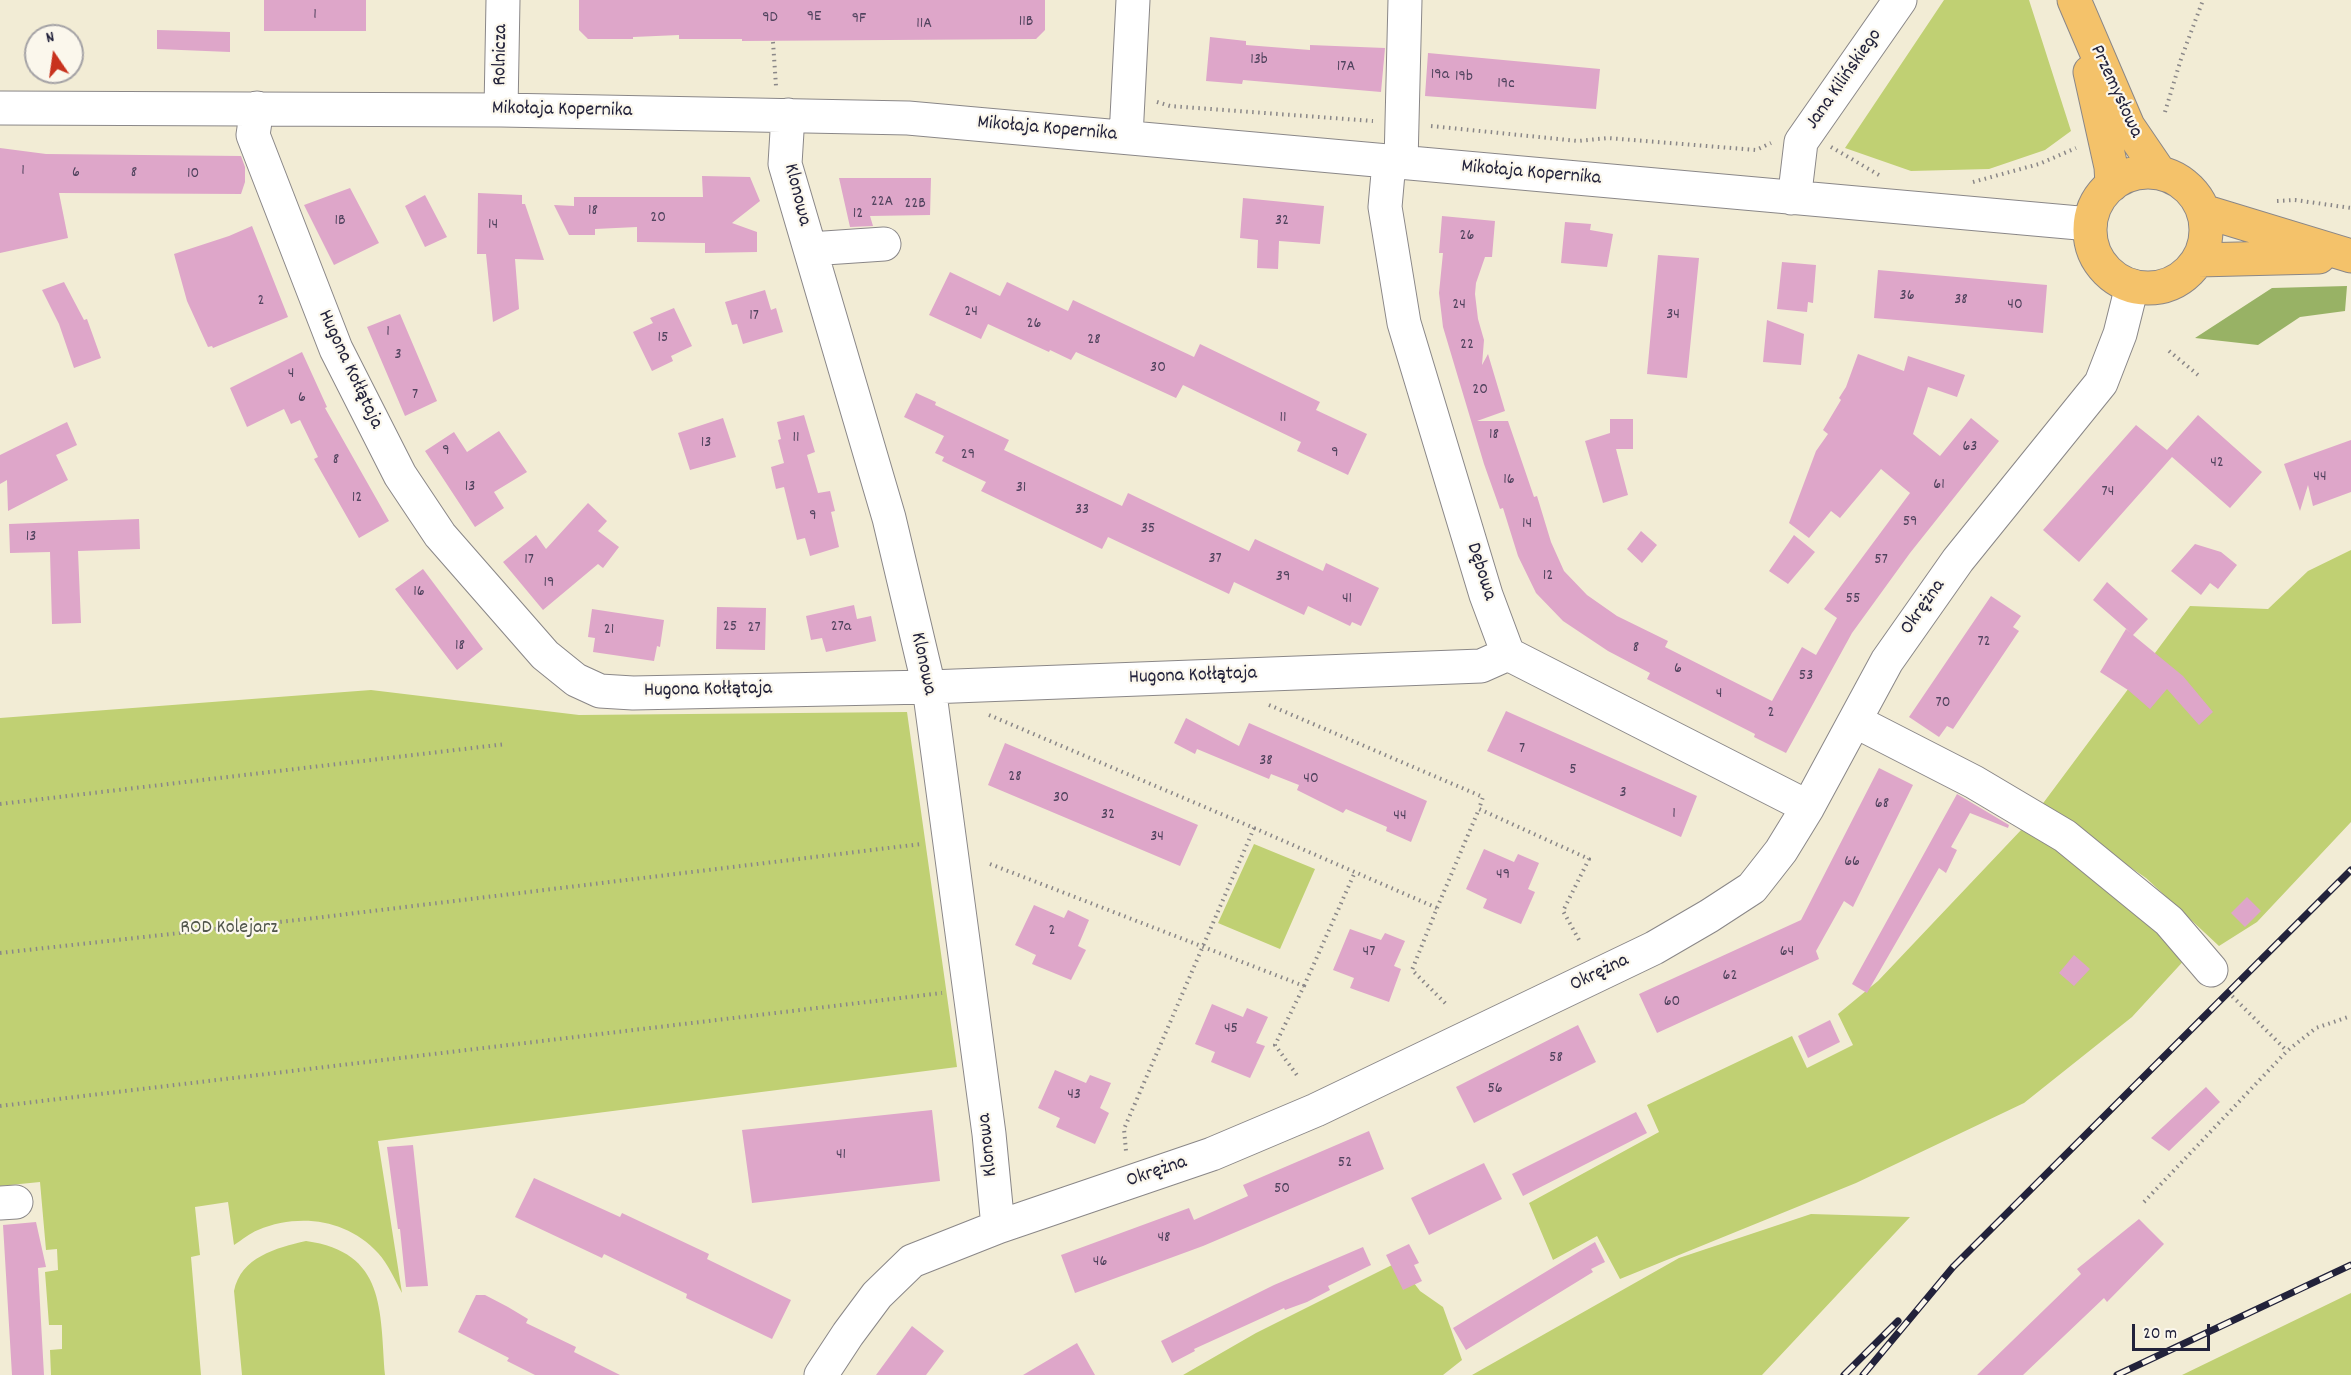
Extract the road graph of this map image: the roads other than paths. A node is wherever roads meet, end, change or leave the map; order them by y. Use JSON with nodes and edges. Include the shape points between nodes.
{"nodes":[{"id":1,"x":503,"y":0,"type":"edge"},
{"id":2,"x":1133,"y":0,"type":"edge"},
{"id":3,"x":1405,"y":0,"type":"edge"},
{"id":4,"x":1900,"y":0,"type":"edge"},
{"id":5,"x":2075,"y":4,"type":"edge"},
{"id":6,"x":782,"y":101,"type":"junction"},
{"id":7,"x":0,"y":108,"type":"edge"},
{"id":8,"x":257,"y":108,"type":"junction"},
{"id":9,"x":501,"y":110,"type":"junction"},
{"id":10,"x":1126,"y":137,"type":"junction"},
{"id":11,"x":1395,"y":162,"type":"junction"},
{"id":12,"x":2160,"y":173,"type":"junction"},
{"id":13,"x":2112,"y":185,"type":"junction"},
{"id":14,"x":1791,"y":198,"type":"junction"},
{"id":15,"x":2203,"y":211,"type":"junction"},
{"id":16,"x":2090,"y":224,"type":"junction"},
{"id":17,"x":884,"y":244,"type":"dead end"},
{"id":18,"x":810,"y":249,"type":"junction"},
{"id":19,"x":2350,"y":256,"type":"edge"},
{"id":20,"x":2198,"y":260,"type":"junction"},
{"id":21,"x":2132,"y":286,"type":"junction"},
{"id":22,"x":1508,"y":654,"type":"junction"},
{"id":23,"x":929,"y":687,"type":"junction"},
{"id":24,"x":1855,"y":721,"type":"junction"},
{"id":25,"x":1808,"y":807,"type":"junction"},
{"id":26,"x":2211,"y":970,"type":"road end"},
{"id":27,"x":998,"y":1227,"type":"junction"},
{"id":28,"x":821,"y":1375,"type":"edge"}],
"edges":[{"from":1,"to":9,"type":"street","name":"Rolnicza"},
{"from":2,"to":10,"type":"street"},
{"from":3,"to":11,"type":"street","name":"Dębowa"},
{"from":4,"to":14,"type":"street","name":"Jana Kilińskiego","via":[[1801,142]]},
{"from":5,"to":12,"type":"main road","name":"Przemysłowa","via":[[2128,126]]},
{"from":5,"to":13,"type":"main road","name":"Przemysłowa"},
{"from":6,"to":9,"type":"street","name":"Mikołaja Kopernika"},
{"from":6,"to":10,"type":"street","name":"Mikołaja Kopernika","via":[[908,118]]},
{"from":6,"to":18,"type":"street","name":"Klonowa","via":[[785,164]]},
{"from":7,"to":8,"type":"street","name":"Mikołaja Kopernika"},
{"from":8,"to":9,"type":"street","name":"Mikołaja Kopernika"},
{"from":8,"to":23,"type":"street","name":"Hugona Kołłątaja","via":[[253,135],[332,338],[400,475],[440,535],[545,655],[576,680],[600,691]]},
{"from":10,"to":11,"type":"street","name":"Mikołaja Kopernika"},
{"from":11,"to":14,"type":"street","name":"Mikołaja Kopernika"},
{"from":11,"to":22,"type":"street","name":"Dębowa","via":[[1385,207],[1404,323],[1486,595]]},
{"from":12,"to":13,"type":"main road","via":[[2131,175]]},
{"from":12,"to":15,"type":"main road","via":[[2187,187]]},
{"from":13,"to":16,"type":"main road","via":[[2100,197]]},
{"from":14,"to":16,"type":"street","name":"Mikołaja Kopernika"},
{"from":15,"to":19,"type":"main road"},
{"from":15,"to":20,"type":"main road","via":[[2206,235]]},
{"from":16,"to":21,"type":"main road","via":[[2100,262],[2109,273]]},
{"from":17,"to":18,"type":"street"},
{"from":18,"to":23,"type":"street","name":"Klonowa","via":[[889,518]]},
{"from":19,"to":20,"type":"main road"},
{"from":20,"to":21,"type":"main road","via":[[2170,284]]},
{"from":21,"to":24,"type":"street","name":"Okrężna","via":[[2120,334],[2101,383],[1958,560],[1887,661]]},
{"from":22,"to":23,"type":"street","name":"Hugona Kołłątaja","via":[[1481,666]]},
{"from":22,"to":25,"type":"street"},
{"from":23,"to":27,"type":"street","name":"Klonowa"},
{"from":24,"to":25,"type":"street","name":"Okrężna"},
{"from":24,"to":26,"type":"street","via":[[1974,782],[2065,836],[2169,921]]},
{"from":25,"to":27,"type":"street","name":"Okrężna","via":[[1752,888],[1654,948],[1275,1128],[1212,1154]]},
{"from":27,"to":28,"type":"street","name":"Okrężna","via":[[912,1261],[877,1295]]}]}
